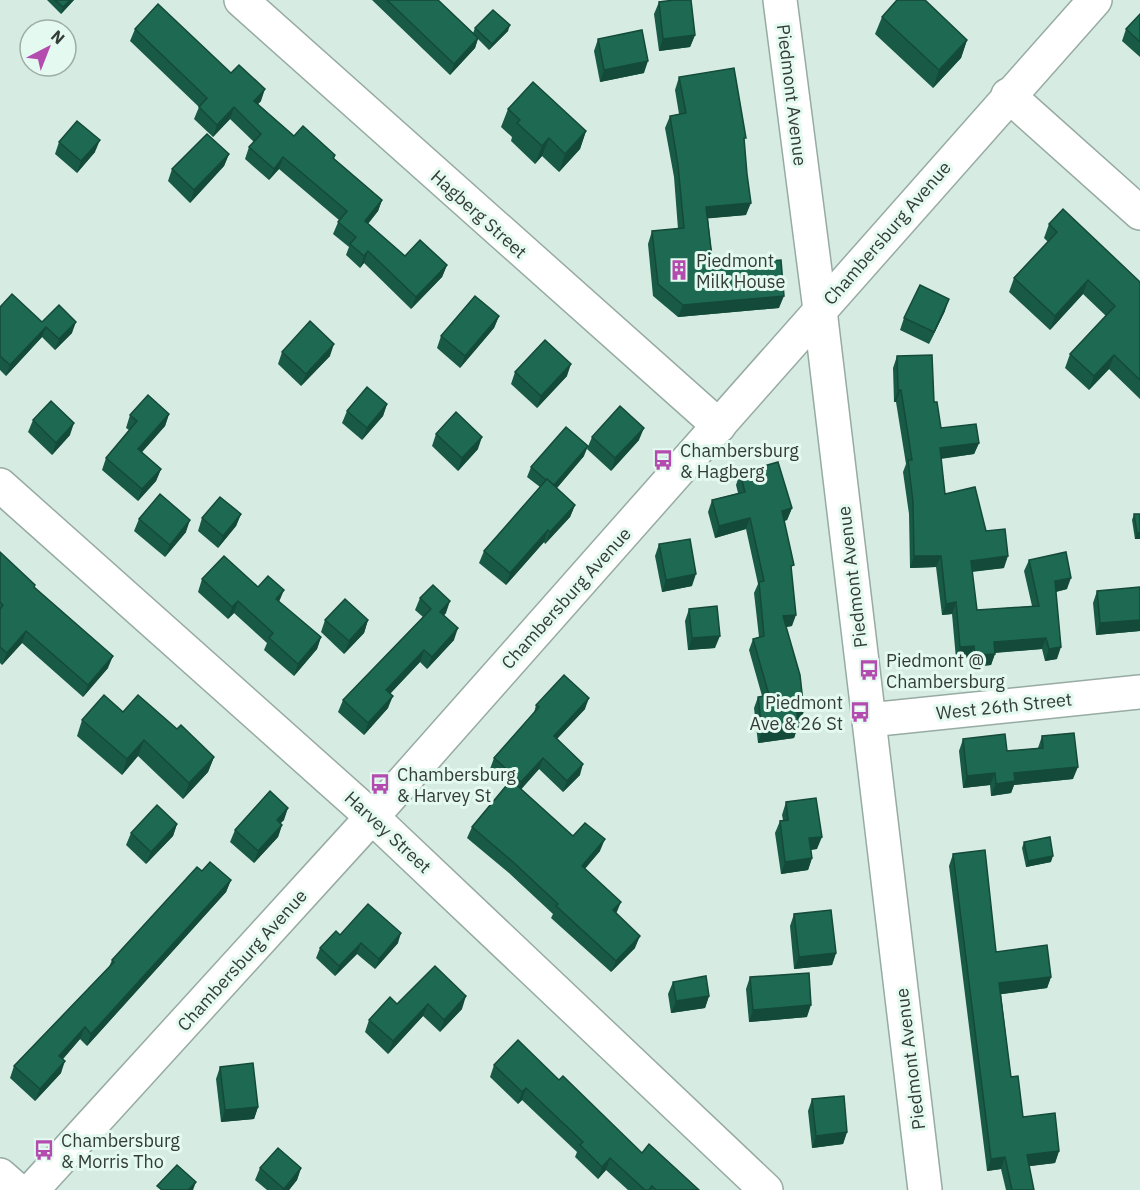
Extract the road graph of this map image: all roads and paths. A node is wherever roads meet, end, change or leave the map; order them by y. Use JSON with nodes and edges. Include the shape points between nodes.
{"nodes":[{"id":1,"x":241,"y":0,"type":"edge"},
{"id":2,"x":780,"y":0,"type":"edge"},
{"id":3,"x":1095,"y":0,"type":"edge"},
{"id":4,"x":1008,"y":95,"type":"junction"},
{"id":5,"x":1140,"y":213,"type":"edge"},
{"id":6,"x":820,"y":310,"type":"junction"},
{"id":7,"x":718,"y":426,"type":"junction"},
{"id":8,"x":0,"y":485,"type":"edge"},
{"id":9,"x":1140,"y":692,"type":"edge"},
{"id":10,"x":869,"y":720,"type":"junction"},
{"id":11,"x":372,"y":817,"type":"junction"},
{"id":12,"x":0,"y":1175,"type":"edge"},
{"id":13,"x":17,"y":1190,"type":"edge"},
{"id":14,"x":32,"y":1190,"type":"edge"},
{"id":15,"x":766,"y":1190,"type":"edge"},
{"id":16,"x":925,"y":1190,"type":"edge"}],
"edges":[{"from":1,"to":7,"type":"street","name":"Hagberg Street"},
{"from":2,"to":6,"type":"street","name":"Piedmont Avenue"},
{"from":3,"to":4,"type":"street","name":"Chambersburg Avenue"},
{"from":4,"to":5,"type":"street"},
{"from":4,"to":6,"type":"street","name":"Chambersburg Avenue"},
{"from":6,"to":7,"type":"street","name":"Chambersburg Avenue"},
{"from":6,"to":10,"type":"street","name":"Piedmont Avenue"},
{"from":7,"to":11,"type":"street","name":"Chambersburg Avenue"},
{"from":8,"to":11,"type":"street","name":"Harvey Street"},
{"from":9,"to":10,"type":"street","name":"West 26th Street"},
{"from":10,"to":16,"type":"street","name":"Piedmont Avenue"},
{"from":11,"to":14,"type":"street","name":"Chambersburg Avenue"},
{"from":11,"to":15,"type":"street","name":"Harvey Street"},
{"from":12,"to":13,"type":"street"}]}
